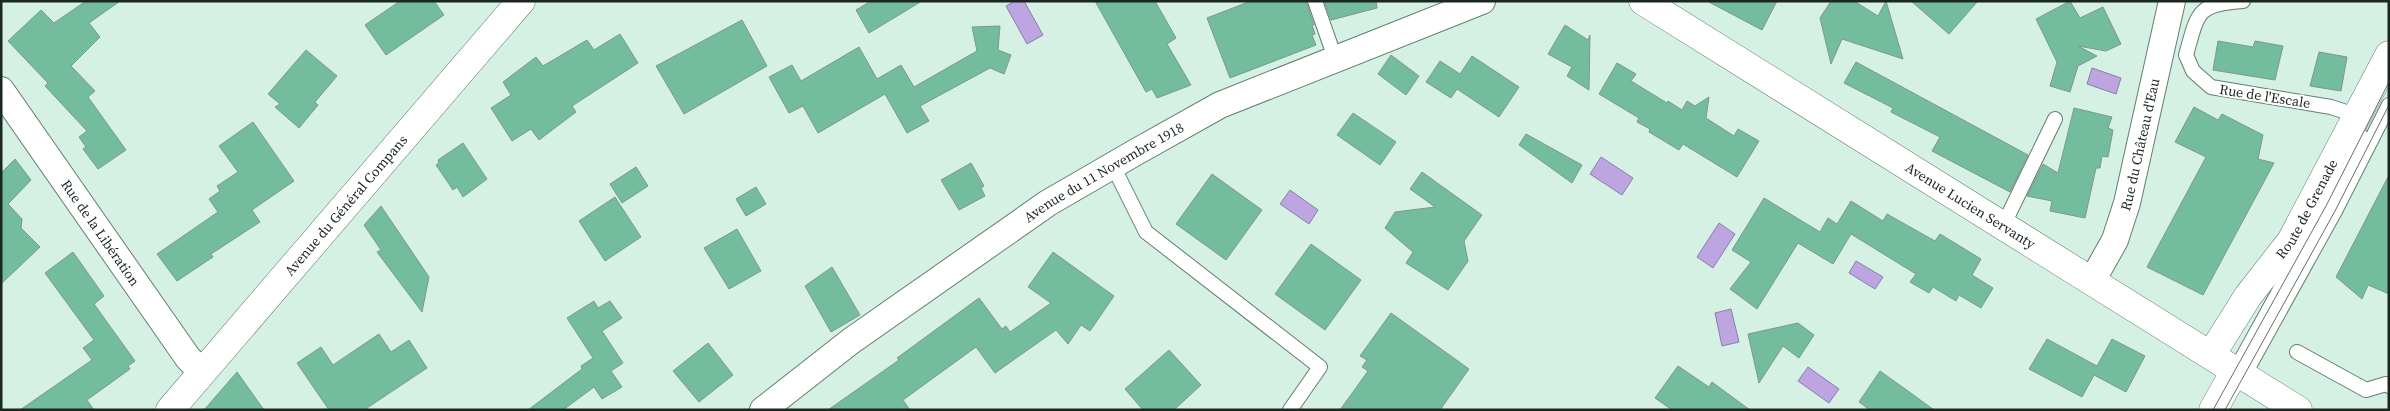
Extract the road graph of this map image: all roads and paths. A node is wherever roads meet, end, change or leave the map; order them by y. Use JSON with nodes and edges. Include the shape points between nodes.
{"nodes":[{"id":1,"x":521,"y":1,"type":"edge"},
{"id":2,"x":1315,"y":1,"type":"edge"},
{"id":3,"x":1482,"y":1,"type":"edge"},
{"id":4,"x":1643,"y":1,"type":"edge"},
{"id":5,"x":2172,"y":1,"type":"edge"},
{"id":6,"x":2242,"y":1,"type":"edge"},
{"id":7,"x":2389,"y":55,"type":"edge"},
{"id":8,"x":1335,"y":58,"type":"junction"},
{"id":9,"x":2389,"y":82,"type":"edge"},
{"id":10,"x":1,"y":90,"type":"edge"},
{"id":11,"x":2389,"y":105,"type":"edge"},
{"id":12,"x":2054,"y":119,"type":"dead end"},
{"id":13,"x":2356,"y":119,"type":"junction"},
{"id":14,"x":1113,"y":166,"type":"junction"},
{"id":15,"x":2003,"y":226,"type":"junction"},
{"id":16,"x":2092,"y":281,"type":"junction"},
{"id":17,"x":2296,"y":352,"type":"dead end"},
{"id":18,"x":2211,"y":355,"type":"junction"},
{"id":19,"x":202,"y":372,"type":"junction"},
{"id":20,"x":2239,"y":374,"type":"junction"},
{"id":21,"x":2389,"y":386,"type":"edge"},
{"id":22,"x":170,"y":410,"type":"edge"},
{"id":23,"x":763,"y":410,"type":"edge"},
{"id":24,"x":1290,"y":410,"type":"edge"},
{"id":25,"x":2214,"y":410,"type":"edge"},
{"id":26,"x":2225,"y":410,"type":"edge"},
{"id":27,"x":2298,"y":410,"type":"edge"}],
"edges":[{"from":1,"to":19,"type":"street","name":"Avenue du Général Compans"},
{"from":2,"to":8,"type":"lane"},
{"from":3,"to":8,"type":"street","name":"Avenue du 11 Novembre 1918"},
{"from":4,"to":15,"type":"street","name":"Avenue Lucien Servanty"},
{"from":5,"to":16,"type":"street","name":"Rue du Château d'Eau","via":[[2127,203],[2115,240]]},
{"from":6,"to":13,"type":"lane","name":"Rue de l'Escale","via":[[2218,3],[2206,8],[2195,22],[2186,55],[2193,71],[2211,87],[2331,107]]},
{"from":7,"to":13,"type":"street","name":"Route de Grenade"},
{"from":8,"to":14,"type":"street","name":"Avenue du 11 Novembre 1918","via":[[1220,105]]},
{"from":9,"to":20,"type":"lane"},
{"from":10,"to":19,"type":"street","name":"Rue de la Libération","via":[[188,358]]},
{"from":11,"to":20,"type":"lane","via":[[2335,211]]},
{"from":12,"to":15,"type":"lane"},
{"from":13,"to":18,"type":"street","name":"Route de Grenade","via":[[2291,241],[2248,296]]},
{"from":14,"to":23,"type":"street","name":"Avenue du 11 Novembre 1918","via":[[1048,203],[851,341]]},
{"from":14,"to":24,"type":"lane","via":[[1146,232],[1320,368]]},
{"from":15,"to":16,"type":"street","name":"Avenue Lucien Servanty"},
{"from":16,"to":18,"type":"street","name":"Avenue Lucien Servanty"},
{"from":17,"to":21,"type":"lane","via":[[2366,390]]},
{"from":18,"to":20,"type":"street","name":"Avenue Lucien Servanty"},
{"from":19,"to":22,"type":"street","name":"Avenue du Général Compans"},
{"from":20,"to":25,"type":"street"},
{"from":20,"to":26,"type":"street"},
{"from":20,"to":27,"type":"street","name":"Avenue Lucien Servanty"}]}
